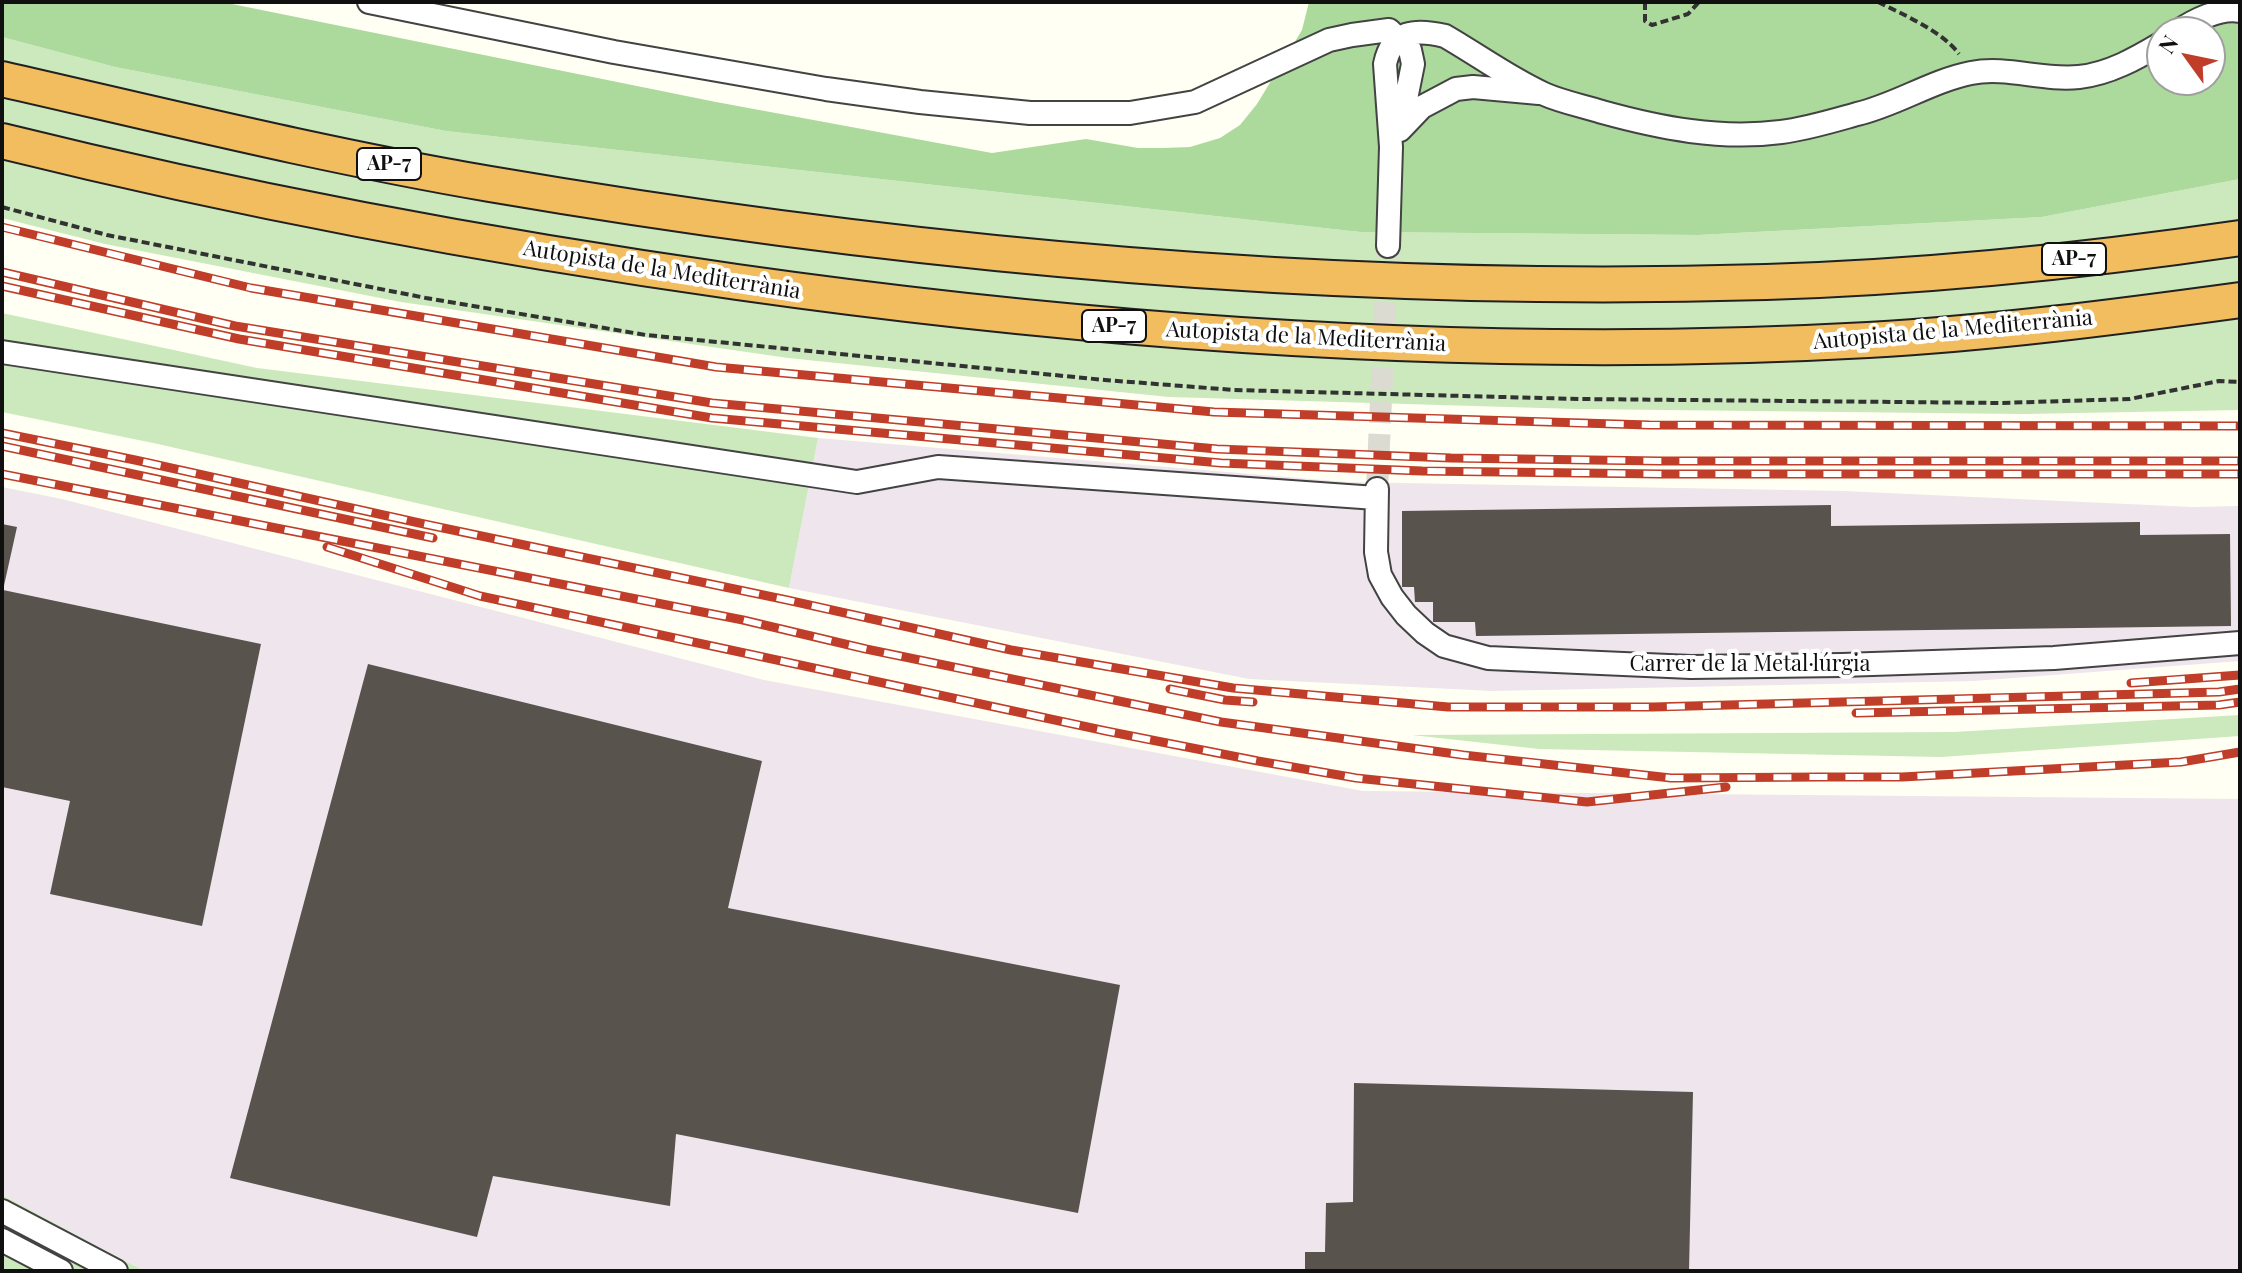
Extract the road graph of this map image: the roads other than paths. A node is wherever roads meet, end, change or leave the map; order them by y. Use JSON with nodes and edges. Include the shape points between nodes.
{"nodes":[{"id":1,"x":369,"y":2,"type":"edge"},
{"id":2,"x":2240,"y":11,"type":"edge"},
{"id":3,"x":2209,"y":16,"type":"edge"},
{"id":4,"x":1400,"y":38,"type":"junction"},
{"id":5,"x":2146,"y":52,"type":"edge"},
{"id":6,"x":2,"y":79,"type":"edge"},
{"id":7,"x":1544,"y":94,"type":"junction"},
{"id":8,"x":1396,"y":138,"type":"junction"},
{"id":9,"x":2,"y":141,"type":"edge"},
{"id":10,"x":2240,"y":238,"type":"edge"},
{"id":11,"x":1388,"y":246,"type":"tunnel mouth"},
{"id":12,"x":2240,"y":300,"type":"edge"},
{"id":13,"x":2,"y":352,"type":"edge"},
{"id":14,"x":2240,"y":643,"type":"edge"},
{"id":15,"x":2,"y":1211,"type":"edge"},
{"id":16,"x":2,"y":1240,"type":"edge"},
{"id":17,"x":61,"y":1271,"type":"edge"},
{"id":18,"x":116,"y":1271,"type":"edge"}],
"edges":[{"from":1,"to":4,"type":"street","via":[[826,89],[1030,113],[1130,113],[1195,102],[1329,40],[1389,30]]},
{"from":2,"to":3,"type":"street"},
{"from":4,"to":7,"type":"street","via":[[1418,32],[1445,36]]},
{"from":4,"to":8,"type":"street","via":[[1385,64]]},
{"from":5,"to":7,"type":"street","via":[[2078,78],[1972,72],[1862,113],[1781,132],[1684,132]]},
{"from":6,"to":10,"type":"highway","number":"AP-7","via":[[485,183],[779,229],[928,247],[1321,279],[1470,284],[1770,282],[2018,266]]},
{"from":7,"to":8,"type":"street","via":[[1456,89],[1422,107]]},
{"from":8,"to":11,"type":"street"},
{"from":9,"to":12,"type":"highway","name":"Autopista de la Mediterrània","number":"AP-7","via":[[388,226],[572,258],[940,309],[1249,336],[1531,347],[1780,344],[1967,332]]},
{"from":13,"to":14,"type":"street","name":"Carrer de la Metal·lúrgia","via":[[857,482],[938,467],[1377,493],[1376,552],[1392,597],[1444,646],[1488,658],[1691,667],[1842,665],[2054,658]]},
{"from":15,"to":18,"type":"street"},
{"from":16,"to":17,"type":"street"}]}
